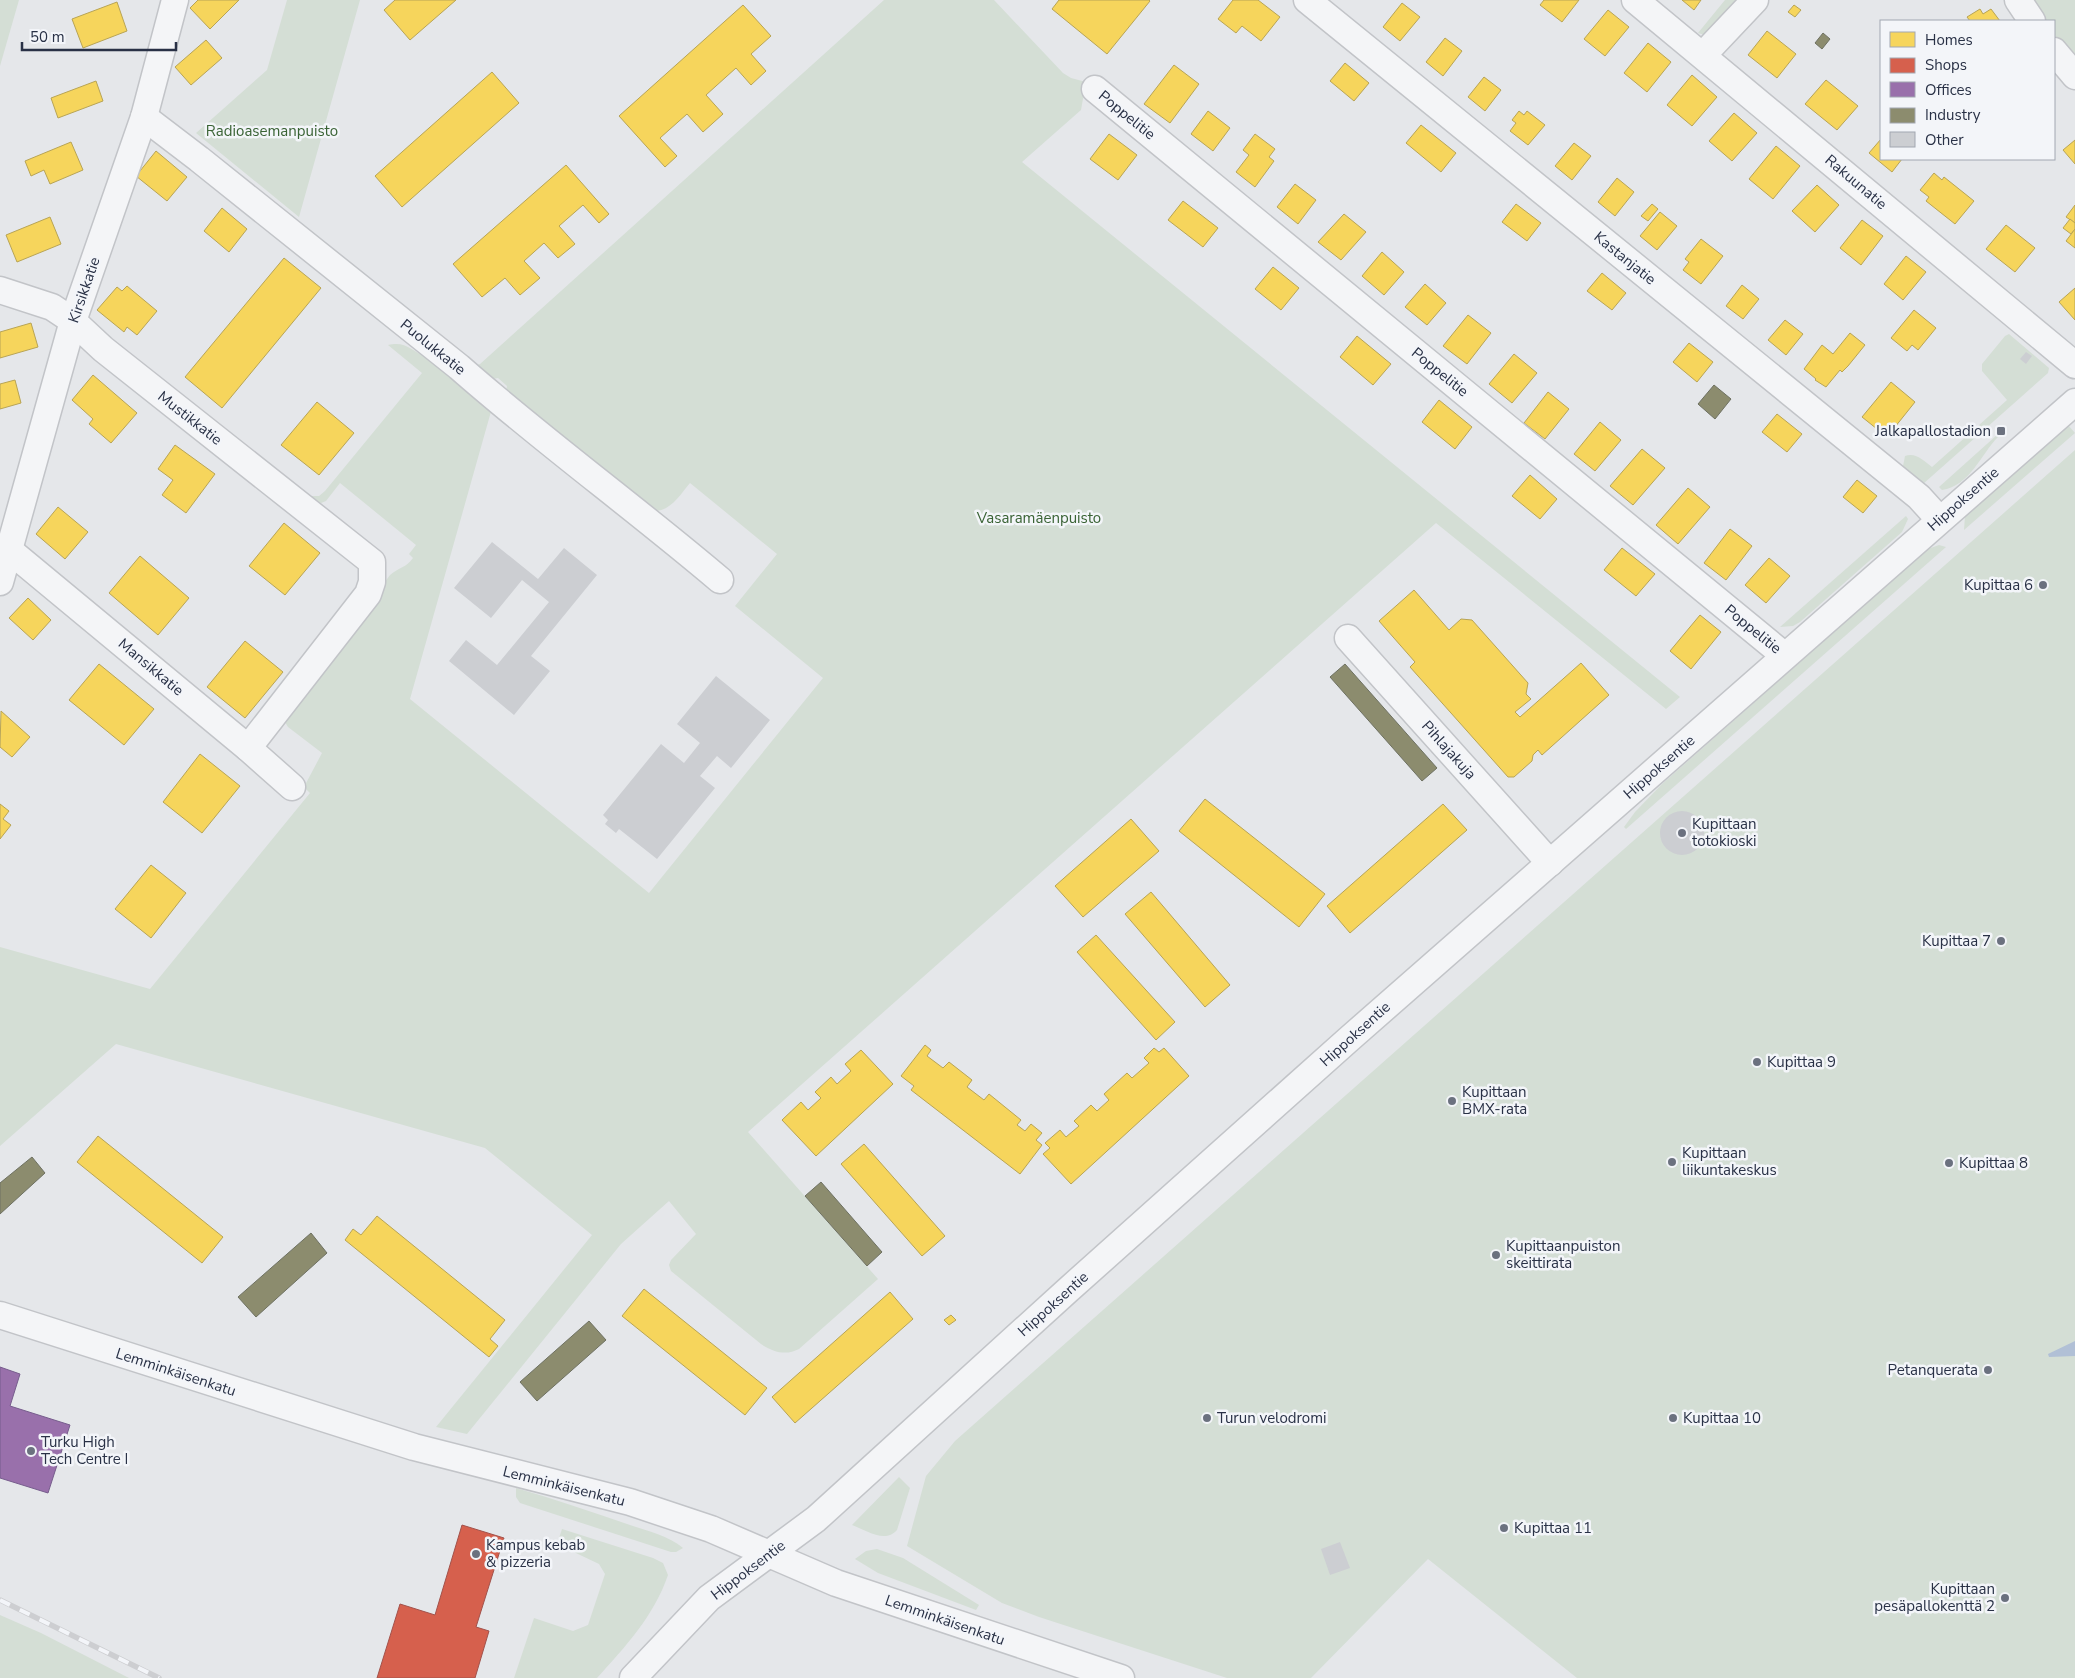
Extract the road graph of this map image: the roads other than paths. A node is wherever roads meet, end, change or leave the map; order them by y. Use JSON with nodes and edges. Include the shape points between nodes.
{"nodes":[{"id":1,"x":175,"y":0,"type":"edge"},
{"id":2,"x":1307,"y":0,"type":"edge"},
{"id":3,"x":1635,"y":0,"type":"edge"},
{"id":4,"x":1754,"y":0,"type":"edge"},
{"id":5,"x":2018,"y":0,"type":"edge"},
{"id":6,"x":2031,"y":20,"type":"edge"},
{"id":7,"x":2055,"y":51,"type":"edge"},
{"id":8,"x":1703,"y":55,"type":"junction"},
{"id":9,"x":2075,"y":76,"type":"edge"},
{"id":10,"x":1095,"y":89,"type":"dead end"},
{"id":11,"x":144,"y":117,"type":"junction"},
{"id":12,"x":0,"y":290,"type":"edge"},
{"id":13,"x":72,"y":321,"type":"junction"},
{"id":14,"x":2075,"y":364,"type":"edge"},
{"id":15,"x":2075,"y":402,"type":"edge"},
{"id":16,"x":1939,"y":519,"type":"junction"},
{"id":17,"x":9,"y":550,"type":"junction"},
{"id":18,"x":720,"y":580,"type":"dead end"},
{"id":19,"x":0,"y":582,"type":"edge"},
{"id":20,"x":1348,"y":638,"type":"dead end"},
{"id":21,"x":1785,"y":656,"type":"junction"},
{"id":22,"x":248,"y":748,"type":"junction"},
{"id":23,"x":292,"y":786,"type":"dead end"},
{"id":24,"x":1550,"y":863,"type":"junction"},
{"id":25,"x":0,"y":1316,"type":"edge"},
{"id":26,"x":769,"y":1554,"type":"junction"},
{"id":27,"x":637,"y":1674,"type":"edge"},
{"id":28,"x":1120,"y":1678,"type":"edge"}],
"edges":[{"from":1,"to":11,"type":"street","name":"Kirsikkatie"},
{"from":2,"to":16,"type":"street","name":"Kastanjatie","via":[[1919,497]]},
{"from":3,"to":8,"type":"street","name":"Rakuunatie"},
{"from":4,"to":8,"type":"street"},
{"from":5,"to":6,"type":"street"},
{"from":7,"to":9,"type":"street"},
{"from":8,"to":14,"type":"street","name":"Rakuunatie"},
{"from":10,"to":21,"type":"street","name":"Poppelitie"},
{"from":11,"to":13,"type":"street","name":"Kirsikkatie"},
{"from":11,"to":18,"type":"street","name":"Puolukkatie","via":[[199,158]]},
{"from":12,"to":13,"type":"street","name":"Mustikkatie","via":[[52,306]]},
{"from":13,"to":17,"type":"street","name":"Kirsikkatie"},
{"from":13,"to":22,"type":"street","name":"Mustikkatie","via":[[372,562],[368,594]]},
{"from":15,"to":16,"type":"street","name":"Hippoksentie"},
{"from":16,"to":21,"type":"street","name":"Hippoksentie"},
{"from":17,"to":19,"type":"street","name":"Kirsikkatie"},
{"from":17,"to":22,"type":"street","name":"Mansikkatie"},
{"from":20,"to":24,"type":"street","name":"Pihlajakuja"},
{"from":21,"to":24,"type":"street","name":"Hippoksentie"},
{"from":22,"to":23,"type":"street","name":"Mansikkatie"},
{"from":24,"to":26,"type":"street","name":"Hippoksentie","via":[[816,1519]]},
{"from":25,"to":26,"type":"street","name":"Lemminkäisenkatu","via":[[414,1447],[630,1502],[711,1529]]},
{"from":26,"to":27,"type":"street","name":"Hippoksentie","via":[[709,1598]]},
{"from":26,"to":28,"type":"street","name":"Lemminkäisenkatu","via":[[836,1582]]}]}
